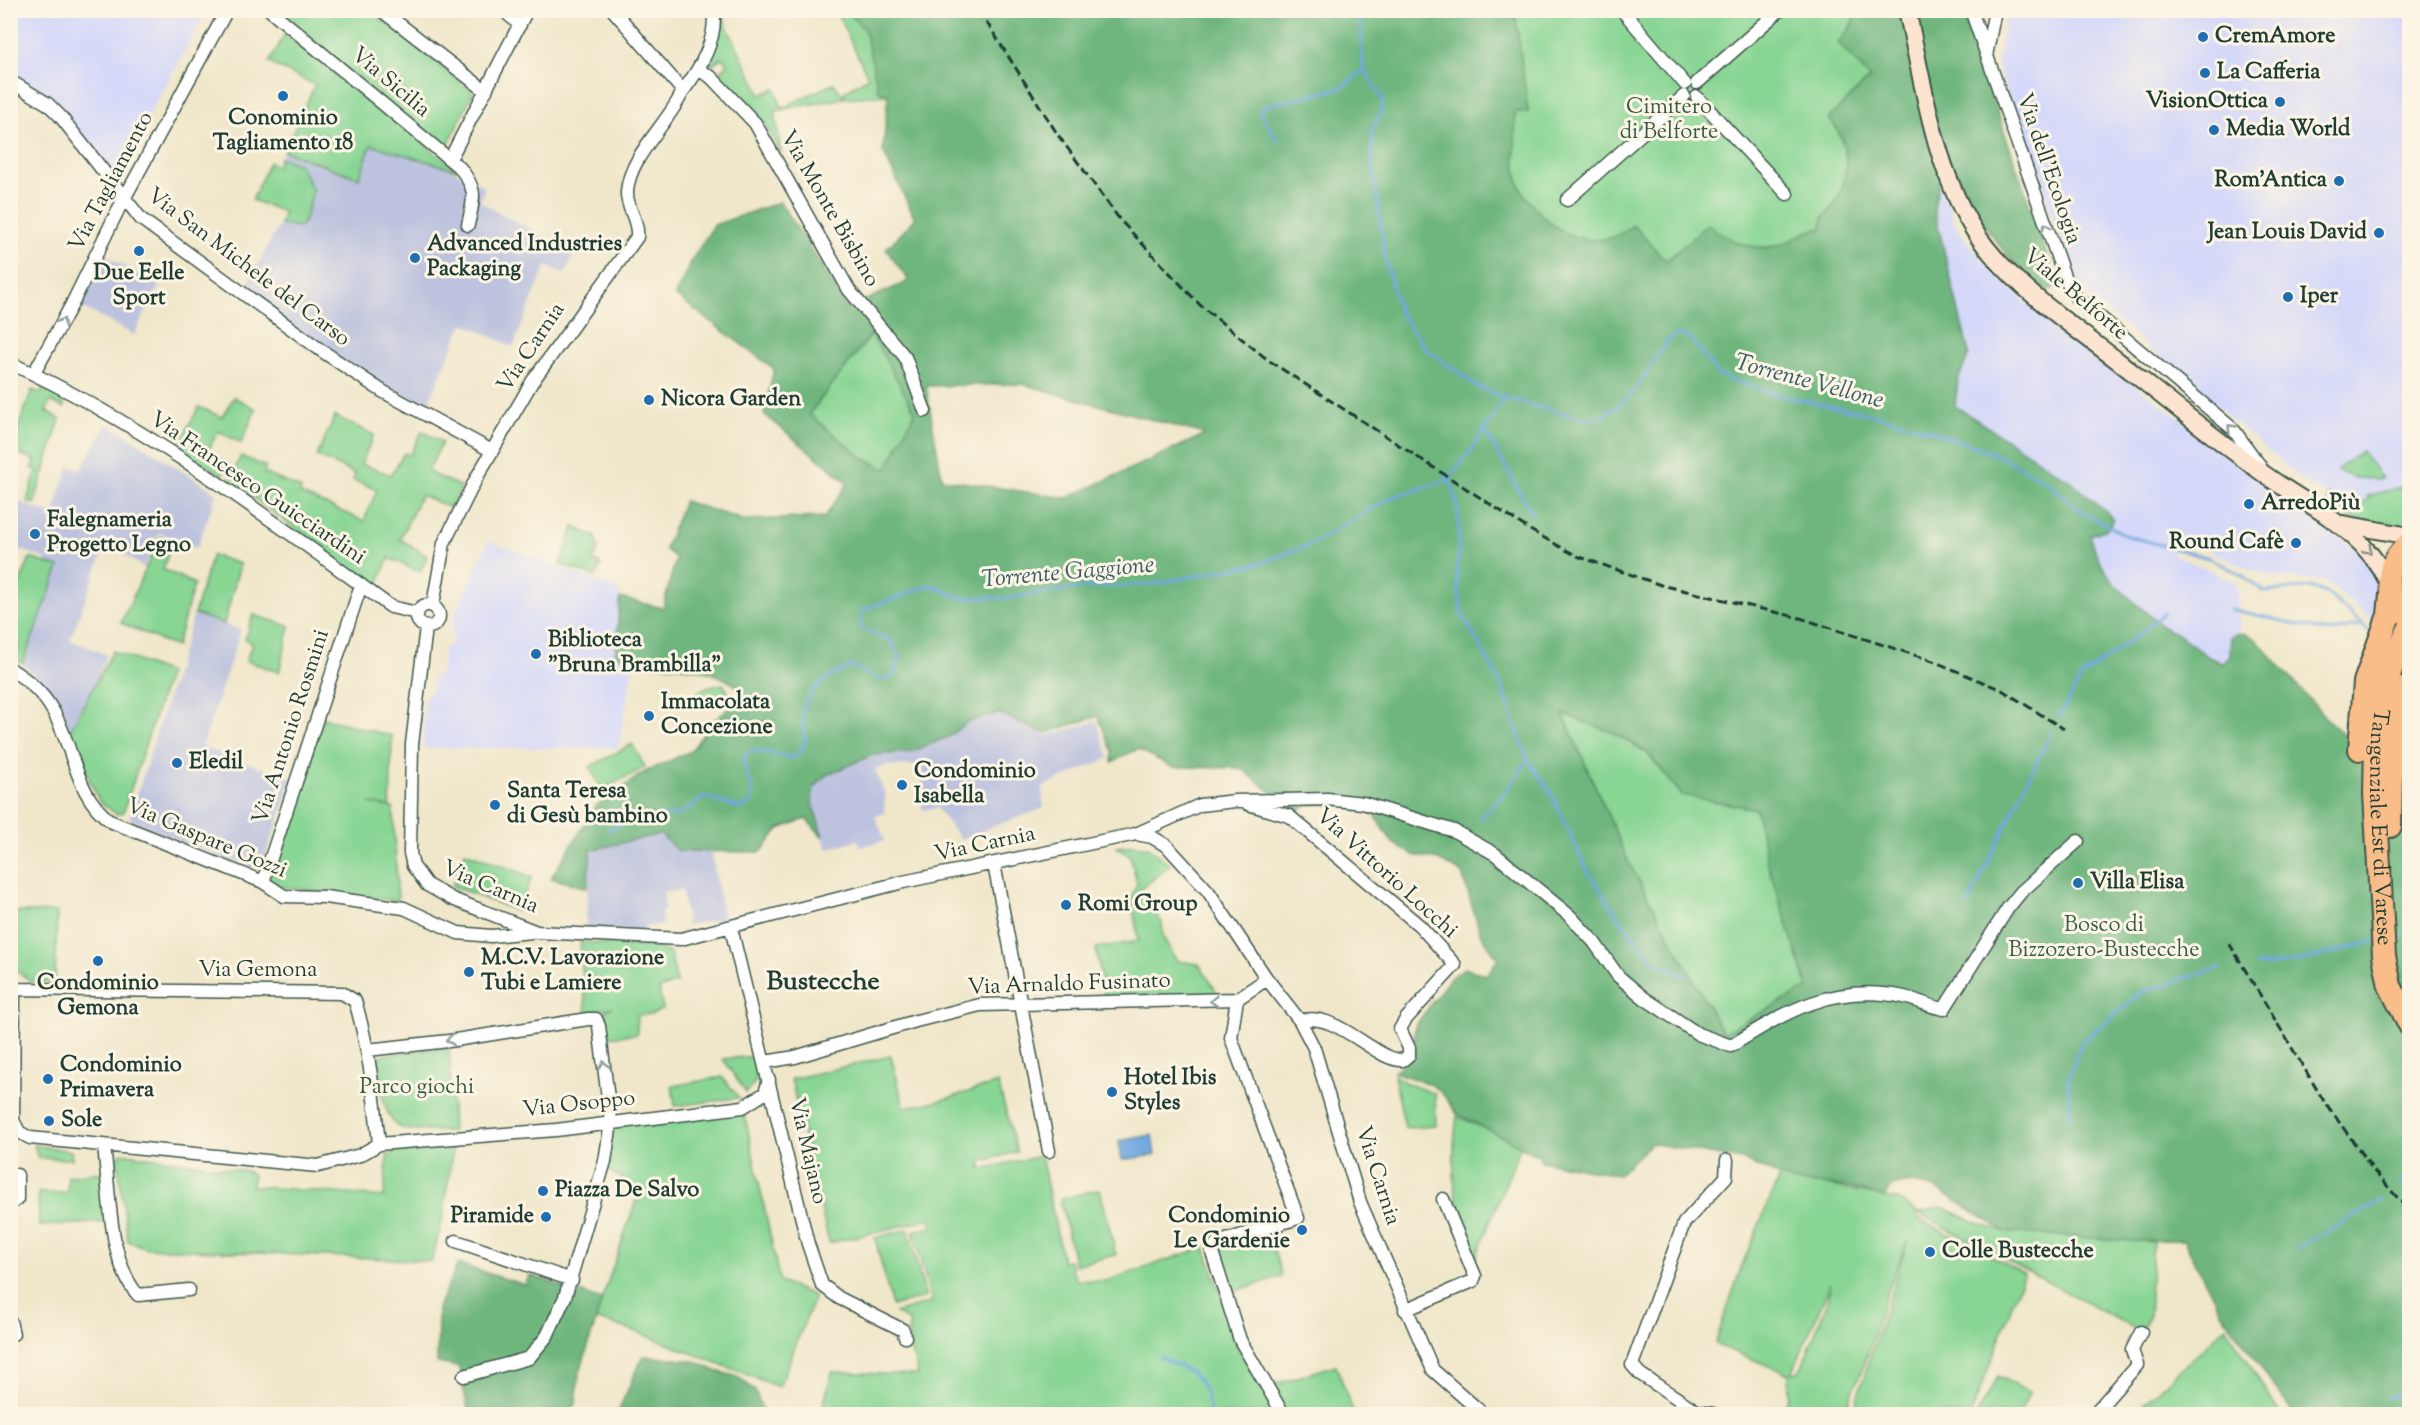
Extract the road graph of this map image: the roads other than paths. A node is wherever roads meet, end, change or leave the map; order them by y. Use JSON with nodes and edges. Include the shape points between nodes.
{"nodes":[{"id":1,"x":227,"y":10,"type":"edge"},
{"id":2,"x":270,"y":10,"type":"edge"},
{"id":3,"x":381,"y":10,"type":"edge"},
{"id":4,"x":502,"y":10,"type":"edge"},
{"id":5,"x":527,"y":10,"type":"edge"},
{"id":6,"x":614,"y":10,"type":"edge"},
{"id":7,"x":713,"y":10,"type":"edge"},
{"id":8,"x":1622,"y":10,"type":"edge"},
{"id":9,"x":1780,"y":10,"type":"edge"},
{"id":10,"x":1907,"y":10,"type":"edge"},
{"id":11,"x":1971,"y":10,"type":"edge"},
{"id":12,"x":1995,"y":10,"type":"edge"},
{"id":13,"x":520,"y":25,"type":"junction"},
{"id":14,"x":1986,"y":55,"type":"junction"},
{"id":15,"x":699,"y":70,"type":"junction"},
{"id":16,"x":10,"y":81,"type":"edge"},
{"id":17,"x":1689,"y":88,"type":"junction"},
{"id":18,"x":486,"y":91,"type":"junction"},
{"id":19,"x":683,"y":91,"type":"junction"},
{"id":20,"x":450,"y":159,"type":"junction"},
{"id":21,"x":1787,"y":194,"type":"dead end"},
{"id":22,"x":124,"y":199,"type":"junction"},
{"id":23,"x":1567,"y":200,"type":"dead end"},
{"id":24,"x":468,"y":225,"type":"dead end"},
{"id":25,"x":10,"y":363,"type":"edge"},
{"id":26,"x":34,"y":374,"type":"junction"},
{"id":27,"x":926,"y":411,"type":"dead end"},
{"id":28,"x":492,"y":451,"type":"junction"},
{"id":29,"x":2265,"y":475,"type":"junction"},
{"id":30,"x":2340,"y":524,"type":"junction"},
{"id":31,"x":2409,"y":536,"type":"edge"},
{"id":32,"x":2409,"y":542,"type":"edge"},
{"id":33,"x":361,"y":585,"type":"junction"},
{"id":34,"x":2390,"y":588,"type":"junction"},
{"id":35,"x":433,"y":605,"type":"junction"},
{"id":36,"x":417,"y":613,"type":"junction"},
{"id":37,"x":2409,"y":618,"type":"edge"},
{"id":38,"x":426,"y":627,"type":"junction"},
{"id":39,"x":2409,"y":627,"type":"edge"},
{"id":40,"x":2409,"y":659,"type":"edge"},
{"id":41,"x":10,"y":669,"type":"edge"},
{"id":42,"x":1235,"y":801,"type":"junction"},
{"id":43,"x":1136,"y":834,"type":"junction"},
{"id":44,"x":2078,"y":841,"type":"dead end"},
{"id":45,"x":994,"y":864,"type":"junction"},
{"id":46,"x":263,"y":882,"type":"junction"},
{"id":47,"x":2380,"y":916,"type":"junction"},
{"id":48,"x":731,"y":928,"type":"junction"},
{"id":49,"x":537,"y":932,"type":"junction"},
{"id":50,"x":1267,"y":980,"type":"junction"},
{"id":51,"x":12,"y":984,"type":"edge"},
{"id":52,"x":1237,"y":999,"type":"junction"},
{"id":53,"x":1021,"y":1004,"type":"junction"},
{"id":54,"x":1300,"y":1021,"type":"junction"},
{"id":55,"x":2409,"y":1025,"type":"edge"},
{"id":56,"x":367,"y":1050,"type":"junction"},
{"id":57,"x":12,"y":1058,"type":"edge"},
{"id":58,"x":765,"y":1062,"type":"junction"},
{"id":59,"x":769,"y":1080,"type":"junction"},
{"id":60,"x":12,"y":1123,"type":"edge"},
{"id":61,"x":611,"y":1124,"type":"junction"},
{"id":62,"x":379,"y":1143,"type":"junction"},
{"id":63,"x":104,"y":1147,"type":"junction"},
{"id":64,"x":1049,"y":1151,"type":"dead end"},
{"id":65,"x":1727,"y":1160,"type":"dead end"},
{"id":66,"x":10,"y":1175,"type":"edge"},
{"id":67,"x":1443,"y":1199,"type":"dead end"},
{"id":68,"x":10,"y":1204,"type":"edge"},
{"id":69,"x":456,"y":1241,"type":"dead end"},
{"id":70,"x":572,"y":1280,"type":"junction"},
{"id":71,"x":189,"y":1290,"type":"dead end"},
{"id":72,"x":1405,"y":1310,"type":"junction"},
{"id":73,"x":10,"y":1321,"type":"edge"},
{"id":74,"x":2141,"y":1332,"type":"dead end"},
{"id":75,"x":13,"y":1334,"type":"dead end"},
{"id":76,"x":905,"y":1337,"type":"dead end"},
{"id":77,"x":464,"y":1376,"type":"dead end"},
{"id":78,"x":1283,"y":1414,"type":"edge"},
{"id":79,"x":1483,"y":1414,"type":"edge"},
{"id":80,"x":1713,"y":1414,"type":"edge"},
{"id":81,"x":2094,"y":1414,"type":"edge"}],
"edges":[{"from":1,"to":22,"type":"street","name":"Via Tagliamento"},
{"from":2,"to":20,"type":"street","name":"Via Sicilia"},
{"from":3,"to":18,"type":"street"},
{"from":4,"to":13,"type":"street"},
{"from":5,"to":13,"type":"street"},
{"from":6,"to":19,"type":"street"},
{"from":7,"to":15,"type":"street","name":"Via Carnia","via":[[710,37]]},
{"from":8,"to":17,"type":"street"},
{"from":9,"to":17,"type":"street"},
{"from":10,"to":29,"type":"main road","name":"Viale Belforte","via":[[1943,163],[1972,228],[2037,298]]},
{"from":11,"to":14,"type":"street","name":"Via dell'Ecologia"},
{"from":12,"to":14,"type":"street"},
{"from":13,"to":18,"type":"street"},
{"from":29,"to":14,"type":"street","name":"Via dell'Ecologia","one_way":true,"via":[[2233,429],[2070,288]]},
{"from":15,"to":19,"type":"street","name":"Via Carnia"},
{"from":15,"to":27,"type":"street","name":"Via Monte Bisbino","via":[[711,77],[755,123],[849,290],[905,357]]},
{"from":16,"to":22,"type":"street","name":"Via San Michele del Carso","via":[[60,116]]},
{"from":17,"to":21,"type":"street","via":[[1691,100],[1697,97]]},
{"from":17,"to":23,"type":"street"},
{"from":18,"to":20,"type":"street"},
{"from":19,"to":28,"type":"street","name":"Via Carnia","via":[[637,161],[629,181],[627,194],[637,237],[536,376]]},
{"from":20,"to":24,"type":"street","name":"Via Sicilia","via":[[473,185]]},
{"from":26,"to":22,"type":"street","name":"Via Tagliamento","one_way":true},
{"from":22,"to":28,"type":"street","name":"Via San Michele del Carso","via":[[141,219],[321,351],[381,391]]},
{"from":25,"to":26,"type":"street","name":"Via Francesco Guicciardini"},
{"from":26,"to":33,"type":"street","name":"Via Francesco Guicciardini","via":[[222,485]]},
{"from":28,"to":35,"type":"street","name":"Via Carnia","via":[[444,543]]},
{"from":29,"to":30,"type":"main road","name":"Viale Belforte"},
{"from":30,"to":31,"type":"main road","name":"Viale Belforte"},
{"from":30,"to":34,"type":"main road","name":"Viale Belforte","one_way":true,"via":[[2369,548]]},
{"from":32,"to":34,"type":"main road","via":[[2393,560]]},
{"from":33,"to":36,"type":"street","name":"Via Francesco Guicciardini","via":[[391,607]]},
{"from":33,"to":46,"type":"street","name":"Via Antonio Rosmini"},
{"from":34,"to":37,"type":"main road","via":[[2397,607]]},
{"from":34,"to":47,"type":"highway","via":[[2389,615],[2365,682],[2360,751],[2365,849]]},
{"from":35,"to":36,"type":"street","via":[[423,606]]},
{"from":35,"to":38,"type":"street","via":[[440,617],[436,624]]},
{"from":36,"to":38,"type":"street"},
{"from":38,"to":49,"type":"street","name":"Via Carnia","via":[[412,744],[413,866],[427,885],[452,899]]},
{"from":39,"to":47,"type":"highway","name":"Tangenziale Est di Varese","via":[[2381,701],[2376,738]]},
{"from":40,"to":47,"type":"highway","via":[[2395,707],[2388,873]]},
{"from":41,"to":46,"type":"street","name":"Via Gaspare Gozzi","via":[[32,684],[54,712],[83,787],[98,813],[121,826]]},
{"from":42,"to":43,"type":"street","via":[[1200,805]]},
{"from":42,"to":44,"type":"street","via":[[1327,799],[1363,803],[1454,831],[1495,854],[1570,916],[1618,976],[1644,998],[1698,1034],[1731,1046],[1812,1001],[1838,996],[1869,993],[1906,997],[1944,1009],[2008,908]]},
{"from":42,"to":54,"type":"street","name":"Via Vittorio Locchi","via":[[1289,816],[1420,926],[1455,965],[1400,1029],[1409,1048],[1403,1060],[1391,1058],[1335,1027],[1310,1018]]},
{"from":43,"to":45,"type":"street","name":"Via Carnia"},
{"from":43,"to":50,"type":"street","name":"Via Carnia","via":[[1167,846],[1195,876]]},
{"from":45,"to":48,"type":"street","name":"Via Carnia","via":[[903,882]]},
{"from":45,"to":53,"type":"street"},
{"from":46,"to":49,"type":"street","name":"Via Gaspare Gozzi","via":[[284,896],[325,897],[404,908],[458,933],[491,936]]},
{"from":47,"to":55,"type":"highway","name":"Tangenziale Est di Varese","via":[[2390,986]]},
{"from":48,"to":49,"type":"street","name":"Via Carnia","via":[[681,939]]},
{"from":48,"to":58,"type":"street","name":"Via Majano"},
{"from":50,"to":52,"type":"street"},
{"from":50,"to":54,"type":"street","name":"Via Carnia"},
{"from":51,"to":56,"type":"street","name":"Via Gemona","via":[[342,993],[355,1001]]},
{"from":51,"to":57,"type":"street"},
{"from":52,"to":53,"type":"street","name":"Via Arnaldo Fusinato","one_way":true},
{"from":52,"to":78,"type":"street","via":[[1231,1038],[1298,1218],[1217,1243],[1212,1252],[1240,1340]]},
{"from":53,"to":58,"type":"street","name":"Via Arnaldo Fusinato","via":[[980,1005]]},
{"from":53,"to":64,"type":"street"},
{"from":54,"to":72,"type":"street","name":"Via Carnia","via":[[1314,1048],[1360,1202]]},
{"from":61,"to":56,"type":"street","one_way":true,"via":[[596,1019]]},
{"from":56,"to":62,"type":"street","name":"Via Gemona"},
{"from":57,"to":60,"type":"street"},
{"from":58,"to":59,"type":"street","name":"Via Majano"},
{"from":59,"to":61,"type":"street","name":"Via Osoppo","via":[[765,1092],[743,1107]]},
{"from":59,"to":76,"type":"street","name":"Via Majano","via":[[808,1244],[822,1285],[839,1298],[903,1330]]},
{"from":60,"to":63,"type":"street","via":[[30,1138]]},
{"from":61,"to":62,"type":"street","name":"Via Osoppo"},
{"from":61,"to":70,"type":"street","via":[[605,1161]]},
{"from":62,"to":63,"type":"street","via":[[360,1155],[318,1166]]},
{"from":63,"to":71,"type":"street","via":[[118,1254],[127,1283],[138,1295]]},
{"from":65,"to":80,"type":"street","via":[[1726,1177],[1684,1223],[1632,1365],[1698,1412]]},
{"from":66,"to":68,"type":"street","via":[[16,1175],[17,1199]]},
{"from":67,"to":72,"type":"street","via":[[1475,1276],[1473,1281]]},
{"from":69,"to":70,"type":"street"},
{"from":70,"to":77,"type":"street","via":[[547,1336],[529,1358]]},
{"from":72,"to":79,"type":"street","name":"Via Carnia","via":[[1432,1370]]},
{"from":73,"to":75,"type":"street"},
{"from":74,"to":81,"type":"street","via":[[2132,1350],[2137,1365]]}]}
